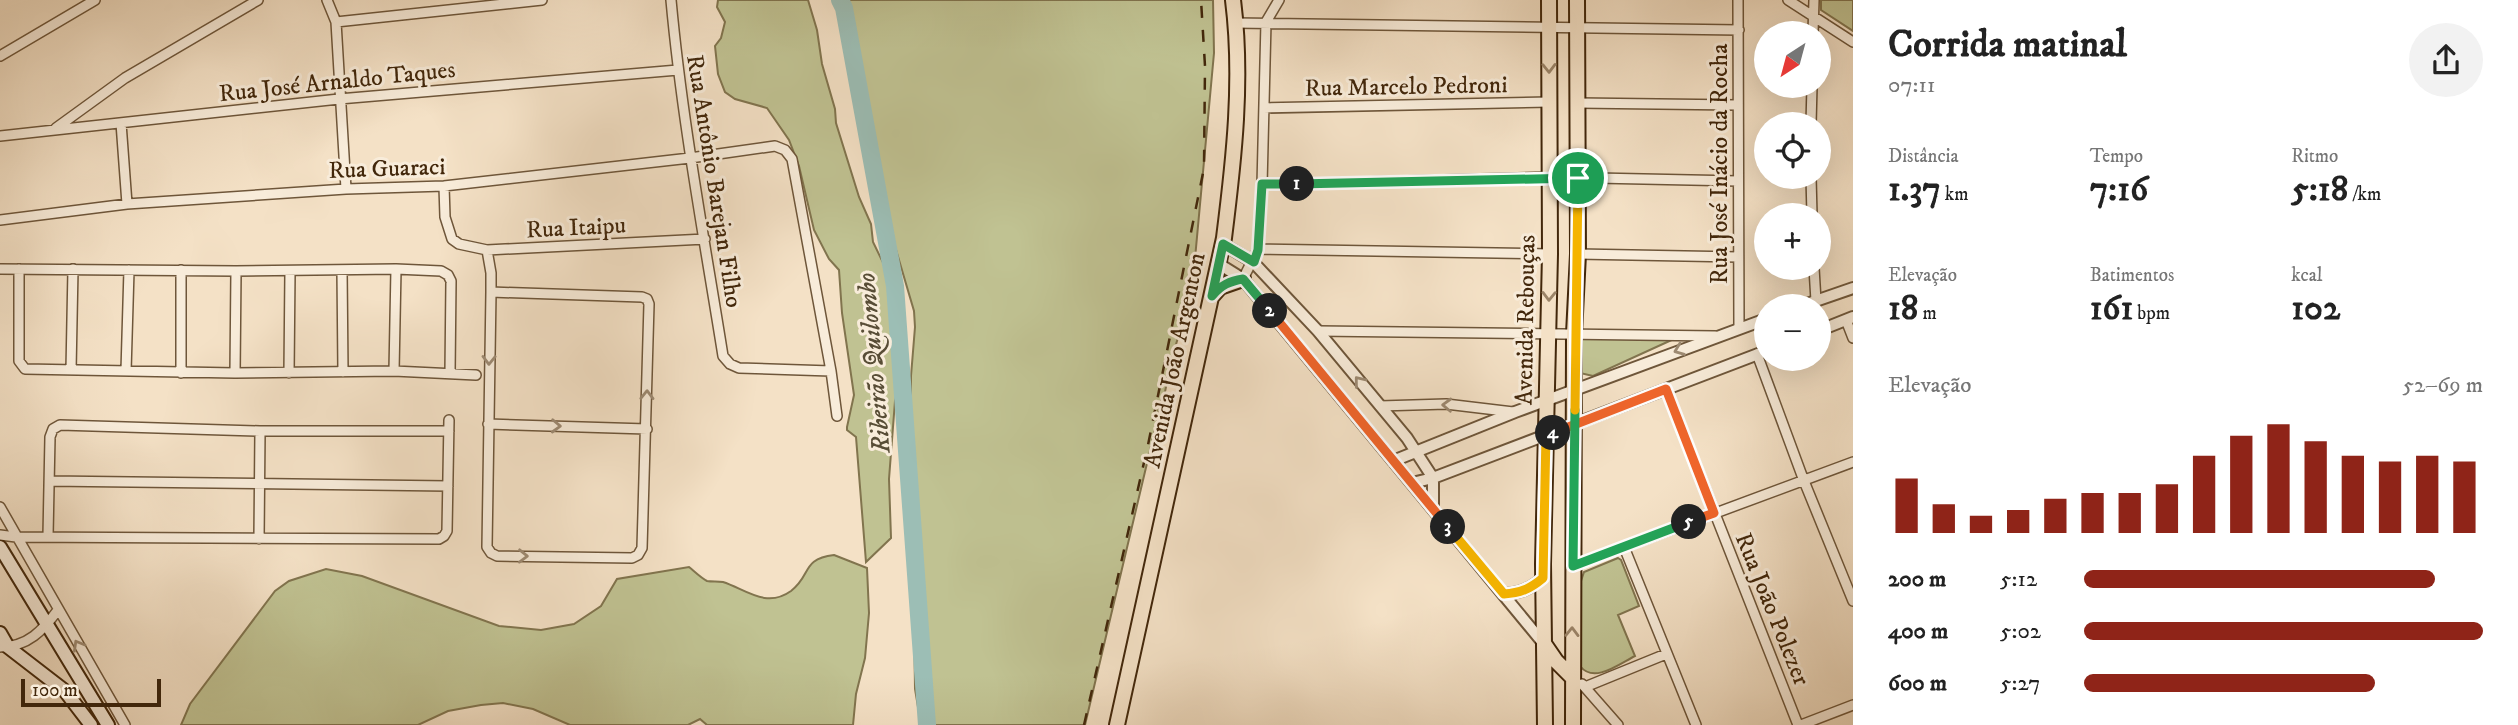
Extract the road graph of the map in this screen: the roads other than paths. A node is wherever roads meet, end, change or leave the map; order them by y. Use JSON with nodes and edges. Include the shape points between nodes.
{"nodes":[{"id":1,"x":95,"y":0,"type":"edge"},
{"id":2,"x":258,"y":0,"type":"edge"},
{"id":3,"x":327,"y":0,"type":"edge"},
{"id":4,"x":542,"y":0,"type":"edge"},
{"id":5,"x":671,"y":0,"type":"edge"},
{"id":6,"x":1233,"y":0,"type":"edge"},
{"id":7,"x":1279,"y":0,"type":"edge"},
{"id":8,"x":1549,"y":0,"type":"edge"},
{"id":9,"x":1577,"y":0,"type":"edge"},
{"id":10,"x":1738,"y":0,"type":"edge"},
{"id":11,"x":1787,"y":0,"type":"edge"},
{"id":12,"x":1814,"y":0,"type":"edge"},
{"id":13,"x":1814,"y":16,"type":"junction"},
{"id":14,"x":1814,"y":21,"type":"edge"},
{"id":15,"x":336,"y":22,"type":"junction"},
{"id":16,"x":1266,"y":22,"type":"junction"},
{"id":17,"x":1235,"y":23,"type":"junction"},
{"id":18,"x":1548,"y":29,"type":"junction"},
{"id":19,"x":1577,"y":29,"type":"junction"},
{"id":20,"x":1739,"y":30,"type":"junction"},
{"id":21,"x":1853,"y":42,"type":"edge"},
{"id":22,"x":0,"y":56,"type":"edge"},
{"id":23,"x":677,"y":70,"type":"junction"},
{"id":24,"x":339,"y":99,"type":"junction"},
{"id":25,"x":1549,"y":103,"type":"junction"},
{"id":26,"x":1578,"y":103,"type":"junction"},
{"id":27,"x":1737,"y":105,"type":"junction"},
{"id":28,"x":1264,"y":108,"type":"junction"},
{"id":29,"x":121,"y":122,"type":"junction"},
{"id":30,"x":54,"y":129,"type":"junction"},
{"id":31,"x":0,"y":136,"type":"edge"},
{"id":32,"x":690,"y":158,"type":"junction"},
{"id":33,"x":1549,"y":177,"type":"junction"},
{"id":34,"x":1578,"y":178,"type":"junction"},
{"id":35,"x":1738,"y":181,"type":"junction"},
{"id":36,"x":1262,"y":184,"type":"junction"},
{"id":37,"x":444,"y":186,"type":"junction"},
{"id":38,"x":346,"y":189,"type":"junction"},
{"id":39,"x":127,"y":204,"type":"junction"},
{"id":40,"x":0,"y":220,"type":"edge"},
{"id":41,"x":705,"y":239,"type":"junction"},
{"id":42,"x":1223,"y":244,"type":"junction"},
{"id":43,"x":487,"y":250,"type":"junction"},
{"id":44,"x":1258,"y":250,"type":"junction"},
{"id":45,"x":1550,"y":254,"type":"junction"},
{"id":46,"x":1578,"y":254,"type":"junction"},
{"id":47,"x":1738,"y":257,"type":"junction"},
{"id":48,"x":1254,"y":262,"type":"junction"},
{"id":49,"x":1219,"y":264,"type":"junction"},
{"id":50,"x":0,"y":269,"type":"edge"},
{"id":51,"x":19,"y":269,"type":"junction"},
{"id":52,"x":73,"y":269,"type":"junction"},
{"id":53,"x":396,"y":269,"type":"junction"},
{"id":54,"x":129,"y":270,"type":"junction"},
{"id":55,"x":181,"y":270,"type":"junction"},
{"id":56,"x":342,"y":270,"type":"junction"},
{"id":57,"x":236,"y":271,"type":"junction"},
{"id":58,"x":290,"y":271,"type":"junction"},
{"id":59,"x":1243,"y":279,"type":"junction"},
{"id":60,"x":1853,"y":288,"type":"edge"},
{"id":61,"x":491,"y":292,"type":"junction"},
{"id":62,"x":1212,"y":296,"type":"junction"},
{"id":63,"x":1831,"y":296,"type":"edge"},
{"id":64,"x":1850,"y":319,"type":"edge"},
{"id":65,"x":1754,"y":323,"type":"edge"},
{"id":66,"x":1831,"y":326,"type":"edge"},
{"id":67,"x":1739,"y":328,"type":"junction"},
{"id":68,"x":1318,"y":331,"type":"junction"},
{"id":69,"x":1548,"y":334,"type":"junction"},
{"id":70,"x":1574,"y":334,"type":"junction"},
{"id":71,"x":1717,"y":336,"type":"junction"},
{"id":72,"x":1853,"y":338,"type":"edge"},
{"id":73,"x":1754,"y":355,"type":"edge"},
{"id":74,"x":71,"y":370,"type":"junction"},
{"id":75,"x":126,"y":371,"type":"junction"},
{"id":76,"x":394,"y":371,"type":"junction"},
{"id":77,"x":831,"y":371,"type":"junction"},
{"id":78,"x":1768,"y":371,"type":"edge"},
{"id":79,"x":343,"y":372,"type":"junction"},
{"id":80,"x":181,"y":373,"type":"junction"},
{"id":81,"x":235,"y":373,"type":"junction"},
{"id":82,"x":289,"y":373,"type":"junction"},
{"id":83,"x":450,"y":373,"type":"junction"},
{"id":84,"x":476,"y":376,"type":"dead end"},
{"id":85,"x":1666,"y":389,"type":"junction"},
{"id":86,"x":1575,"y":390,"type":"junction"},
{"id":87,"x":1547,"y":400,"type":"junction"},
{"id":88,"x":1380,"y":406,"type":"junction"},
{"id":89,"x":1515,"y":412,"type":"junction"},
{"id":90,"x":837,"y":416,"type":"dead end"},
{"id":91,"x":449,"y":420,"type":"dead end"},
{"id":92,"x":488,"y":424,"type":"junction"},
{"id":93,"x":1575,"y":424,"type":"junction"},
{"id":94,"x":647,"y":429,"type":"junction"},
{"id":95,"x":260,"y":431,"type":"junction"},
{"id":96,"x":449,"y":431,"type":"junction"},
{"id":97,"x":1546,"y":435,"type":"junction"},
{"id":98,"x":1418,"y":452,"type":"junction"},
{"id":99,"x":1392,"y":461,"type":"junction"},
{"id":100,"x":1853,"y":462,"type":"edge"},
{"id":101,"x":1433,"y":478,"type":"junction"},
{"id":102,"x":49,"y":481,"type":"junction"},
{"id":103,"x":1804,"y":481,"type":"junction"},
{"id":104,"x":1412,"y":483,"type":"junction"},
{"id":105,"x":260,"y":485,"type":"junction"},
{"id":106,"x":448,"y":486,"type":"junction"},
{"id":107,"x":0,"y":507,"type":"edge"},
{"id":108,"x":1433,"y":509,"type":"junction"},
{"id":109,"x":1714,"y":513,"type":"junction"},
{"id":110,"x":0,"y":517,"type":"edge"},
{"id":111,"x":0,"y":533,"type":"edge"},
{"id":112,"x":48,"y":536,"type":"junction"},
{"id":113,"x":16,"y":537,"type":"junction"},
{"id":114,"x":259,"y":538,"type":"junction"},
{"id":115,"x":0,"y":547,"type":"edge"},
{"id":116,"x":1624,"y":547,"type":"junction"},
{"id":117,"x":1573,"y":566,"type":"junction"},
{"id":118,"x":1543,"y":578,"type":"junction"},
{"id":119,"x":1504,"y":594,"type":"junction"},
{"id":120,"x":1853,"y":601,"type":"edge"},
{"id":121,"x":58,"y":610,"type":"junction"},
{"id":122,"x":46,"y":626,"type":"junction"},
{"id":123,"x":0,"y":633,"type":"edge"},
{"id":124,"x":1544,"y":644,"type":"junction"},
{"id":125,"x":4,"y":647,"type":"edge"},
{"id":126,"x":1666,"y":654,"type":"junction"},
{"id":127,"x":1572,"y":677,"type":"junction"},
{"id":128,"x":1585,"y":687,"type":"junction"},
{"id":129,"x":1853,"y":705,"type":"edge"},
{"id":130,"x":91,"y":725,"type":"edge"},
{"id":131,"x":108,"y":725,"type":"edge"},
{"id":132,"x":125,"y":725,"type":"edge"},
{"id":133,"x":1117,"y":725,"type":"edge"},
{"id":134,"x":1545,"y":725,"type":"edge"},
{"id":135,"x":1573,"y":725,"type":"edge"},
{"id":136,"x":1618,"y":725,"type":"edge"},
{"id":137,"x":1696,"y":725,"type":"edge"},
{"id":138,"x":1800,"y":725,"type":"edge"}],
"edges":[{"from":1,"to":22,"type":"street"},
{"from":2,"to":30,"type":"street","via":[[125,78]]},
{"from":3,"to":15,"type":"street"},
{"from":4,"to":15,"type":"street"},
{"from":5,"to":23,"type":"street","name":"Rua Antônio Barejan Filho"},
{"from":6,"to":17,"type":"main road","name":"Avenida João Argenton"},
{"from":7,"to":16,"type":"street"},
{"from":8,"to":18,"type":"main road","name":"Avenida Rebouças"},
{"from":9,"to":19,"type":"main road","name":"Avenida Rebouças"},
{"from":10,"to":20,"type":"street","name":"Rua José Inácio da Rocha"},
{"from":11,"to":13,"type":"street"},
{"from":12,"to":13,"type":"street"},
{"from":13,"to":14,"type":"street"},
{"from":13,"to":21,"type":"street"},
{"from":15,"to":24,"type":"street"},
{"from":16,"to":17,"type":"street"},
{"from":16,"to":18,"type":"street"},
{"from":16,"to":28,"type":"street"},
{"from":17,"to":42,"type":"main road","name":"Avenida João Argenton","via":[[1237,116]]},
{"from":18,"to":19,"type":"street"},
{"from":18,"to":25,"type":"main road","name":"Avenida Rebouças","one_way":true},
{"from":19,"to":20,"type":"street"},
{"from":19,"to":26,"type":"main road","name":"Avenida Rebouças"},
{"from":20,"to":27,"type":"street","name":"Rua José Inácio da Rocha"},
{"from":23,"to":24,"type":"street","name":"Rua José Arnaldo Taques"},
{"from":23,"to":32,"type":"street","name":"Rua Antônio Barejan Filho"},
{"from":24,"to":29,"type":"street","name":"Rua José Arnaldo Taques"},
{"from":24,"to":38,"type":"street"},
{"from":25,"to":28,"type":"street","name":"Rua Marcelo Pedroni"},
{"from":25,"to":33,"type":"main road","name":"Avenida Rebouças"},
{"from":26,"to":27,"type":"street"},
{"from":26,"to":34,"type":"main road","name":"Avenida Rebouças"},
{"from":27,"to":35,"type":"street","name":"Rua José Inácio da Rocha"},
{"from":28,"to":36,"type":"street"},
{"from":29,"to":30,"type":"street","name":"Rua José Arnaldo Taques"},
{"from":29,"to":39,"type":"street"},
{"from":30,"to":31,"type":"street","name":"Rua José Arnaldo Taques"},
{"from":32,"to":37,"type":"street","name":"Rua Guaraci"},
{"from":32,"to":41,"type":"street","name":"Rua Antônio Barejan Filho"},
{"from":32,"to":77,"type":"street","name":"Rua Guaraci","via":[[775,146],[792,159]]},
{"from":33,"to":34,"type":"street"},
{"from":33,"to":36,"type":"street"},
{"from":33,"to":45,"type":"main road","name":"Avenida Rebouças"},
{"from":34,"to":35,"type":"street"},
{"from":34,"to":46,"type":"main road","name":"Avenida Rebouças"},
{"from":35,"to":47,"type":"street","name":"Rua José Inácio da Rocha"},
{"from":36,"to":44,"type":"street"},
{"from":37,"to":38,"type":"street","name":"Rua Guaraci"},
{"from":37,"to":43,"type":"street","name":"Rua Itaipu","via":[[452,239]]},
{"from":38,"to":39,"type":"street","name":"Rua Guaraci"},
{"from":39,"to":40,"type":"street","name":"Rua Guaraci"},
{"from":41,"to":43,"type":"street","name":"Rua Itaipu"},
{"from":41,"to":77,"type":"street","name":"Rua Antônio Barejan Filho","via":[[723,356],[730,364]]},
{"from":42,"to":48,"type":"street"},
{"from":42,"to":49,"type":"main road","name":"Avenida João Argenton"},
{"from":43,"to":61,"type":"street"},
{"from":44,"to":45,"type":"street"},
{"from":44,"to":48,"type":"street"},
{"from":45,"to":69,"type":"main road","name":"Avenida Rebouças","one_way":true},
{"from":46,"to":47,"type":"street"},
{"from":46,"to":70,"type":"main road","name":"Avenida Rebouças"},
{"from":47,"to":67,"type":"street","name":"Rua José Inácio da Rocha"},
{"from":48,"to":59,"type":"street"},
{"from":48,"to":68,"type":"street"},
{"from":49,"to":59,"type":"street"},
{"from":49,"to":62,"type":"main road","name":"Avenida João Argenton"},
{"from":50,"to":51,"type":"street"},
{"from":51,"to":52,"type":"street"},
{"from":51,"to":74,"type":"street","via":[[21,366]]},
{"from":52,"to":54,"type":"street"},
{"from":52,"to":74,"type":"street"},
{"from":53,"to":56,"type":"street"},
{"from":53,"to":76,"type":"street"},
{"from":53,"to":83,"type":"street","via":[[448,275]]},
{"from":54,"to":55,"type":"street"},
{"from":54,"to":75,"type":"street"},
{"from":55,"to":57,"type":"street"},
{"from":55,"to":80,"type":"street"},
{"from":56,"to":58,"type":"street"},
{"from":56,"to":79,"type":"street"},
{"from":57,"to":58,"type":"street"},
{"from":57,"to":81,"type":"street"},
{"from":58,"to":82,"type":"street"},
{"from":59,"to":62,"type":"main road","via":[[1220,287]]},
{"from":59,"to":99,"type":"street"},
{"from":60,"to":63,"type":"street"},
{"from":61,"to":92,"type":"street","one_way":true},
{"from":94,"to":61,"type":"street","one_way":true,"via":[[647,299]]},
{"from":62,"to":133,"type":"main road","name":"Avenida João Argenton"},
{"from":64,"to":66,"type":"street"},
{"from":64,"to":72,"type":"street"},
{"from":65,"to":67,"type":"street"},
{"from":67,"to":71,"type":"street"},
{"from":68,"to":69,"type":"street"},
{"from":88,"to":68,"type":"street","one_way":true},
{"from":69,"to":70,"type":"street"},
{"from":69,"to":87,"type":"main road","name":"Avenida Rebouças"},
{"from":70,"to":71,"type":"street"},
{"from":70,"to":86,"type":"main road","name":"Avenida Rebouças"},
{"from":71,"to":86,"type":"street","one_way":true},
{"from":73,"to":85,"type":"street"},
{"from":74,"to":75,"type":"street"},
{"from":75,"to":80,"type":"street"},
{"from":76,"to":79,"type":"street"},
{"from":76,"to":83,"type":"street"},
{"from":77,"to":90,"type":"street"},
{"from":78,"to":103,"type":"street"},
{"from":79,"to":82,"type":"street"},
{"from":80,"to":81,"type":"street"},
{"from":81,"to":82,"type":"street"},
{"from":83,"to":84,"type":"street"},
{"from":85,"to":93,"type":"street"},
{"from":85,"to":109,"type":"street","name":"Rua João Polezer"},
{"from":86,"to":87,"type":"street"},
{"from":86,"to":93,"type":"main road","name":"Avenida Rebouças"},
{"from":87,"to":89,"type":"street"},
{"from":87,"to":97,"type":"main road","name":"Avenida Rebouças"},
{"from":89,"to":88,"type":"street","one_way":true,"via":[[1446,404]]},
{"from":88,"to":98,"type":"street"},
{"from":89,"to":98,"type":"street"},
{"from":91,"to":96,"type":"street"},
{"from":92,"to":94,"type":"street","one_way":true},
{"from":92,"to":94,"type":"street","one_way":true,"via":[[487,547],[497,556],[638,555]]},
{"from":93,"to":97,"type":"street"},
{"from":93,"to":117,"type":"main road","name":"Avenida Rebouças"},
{"from":95,"to":96,"type":"street"},
{"from":95,"to":102,"type":"street","via":[[60,425],[50,437]]},
{"from":95,"to":105,"type":"street"},
{"from":96,"to":106,"type":"street"},
{"from":97,"to":101,"type":"street"},
{"from":97,"to":118,"type":"main road","name":"Avenida Rebouças"},
{"from":98,"to":99,"type":"street"},
{"from":98,"to":101,"type":"street"},
{"from":99,"to":104,"type":"street"},
{"from":100,"to":103,"type":"street"},
{"from":101,"to":104,"type":"street"},
{"from":101,"to":108,"type":"street"},
{"from":102,"to":105,"type":"street"},
{"from":102,"to":112,"type":"street"},
{"from":103,"to":109,"type":"street"},
{"from":103,"to":120,"type":"street"},
{"from":104,"to":108,"type":"street"},
{"from":105,"to":106,"type":"street"},
{"from":105,"to":114,"type":"street"},
{"from":106,"to":114,"type":"street","via":[[447,531],[439,539]]},
{"from":107,"to":113,"type":"street"},
{"from":108,"to":119,"type":"street"},
{"from":109,"to":116,"type":"street"},
{"from":109,"to":138,"type":"street","name":"Rua João Polezer"},
{"from":110,"to":111,"type":"street"},
{"from":111,"to":113,"type":"street"},
{"from":112,"to":113,"type":"street"},
{"from":112,"to":114,"type":"street"},
{"from":113,"to":121,"type":"street"},
{"from":115,"to":122,"type":"main road"},
{"from":116,"to":117,"type":"street"},
{"from":116,"to":126,"type":"street"},
{"from":127,"to":117,"type":"main road","name":"Avenida Rebouças","one_way":true},
{"from":118,"to":119,"type":"street","via":[[1532,588]]},
{"from":118,"to":124,"type":"main road","name":"Avenida Rebouças"},
{"from":119,"to":124,"type":"street"},
{"from":121,"to":122,"type":"street"},
{"from":132,"to":121,"type":"street","one_way":true},
{"from":122,"to":125,"type":"street","via":[[31,640]]},
{"from":122,"to":131,"type":"main road"},
{"from":123,"to":125,"type":"main road"},
{"from":124,"to":127,"type":"main road"},
{"from":124,"to":134,"type":"main road","name":"Avenida Rebouças"},
{"from":125,"to":130,"type":"main road","via":[[65,691]]},
{"from":126,"to":128,"type":"street"},
{"from":126,"to":137,"type":"street"},
{"from":127,"to":128,"type":"street"},
{"from":127,"to":135,"type":"main road","name":"Avenida Rebouças"},
{"from":128,"to":136,"type":"street"},
{"from":129,"to":138,"type":"street"}]}
